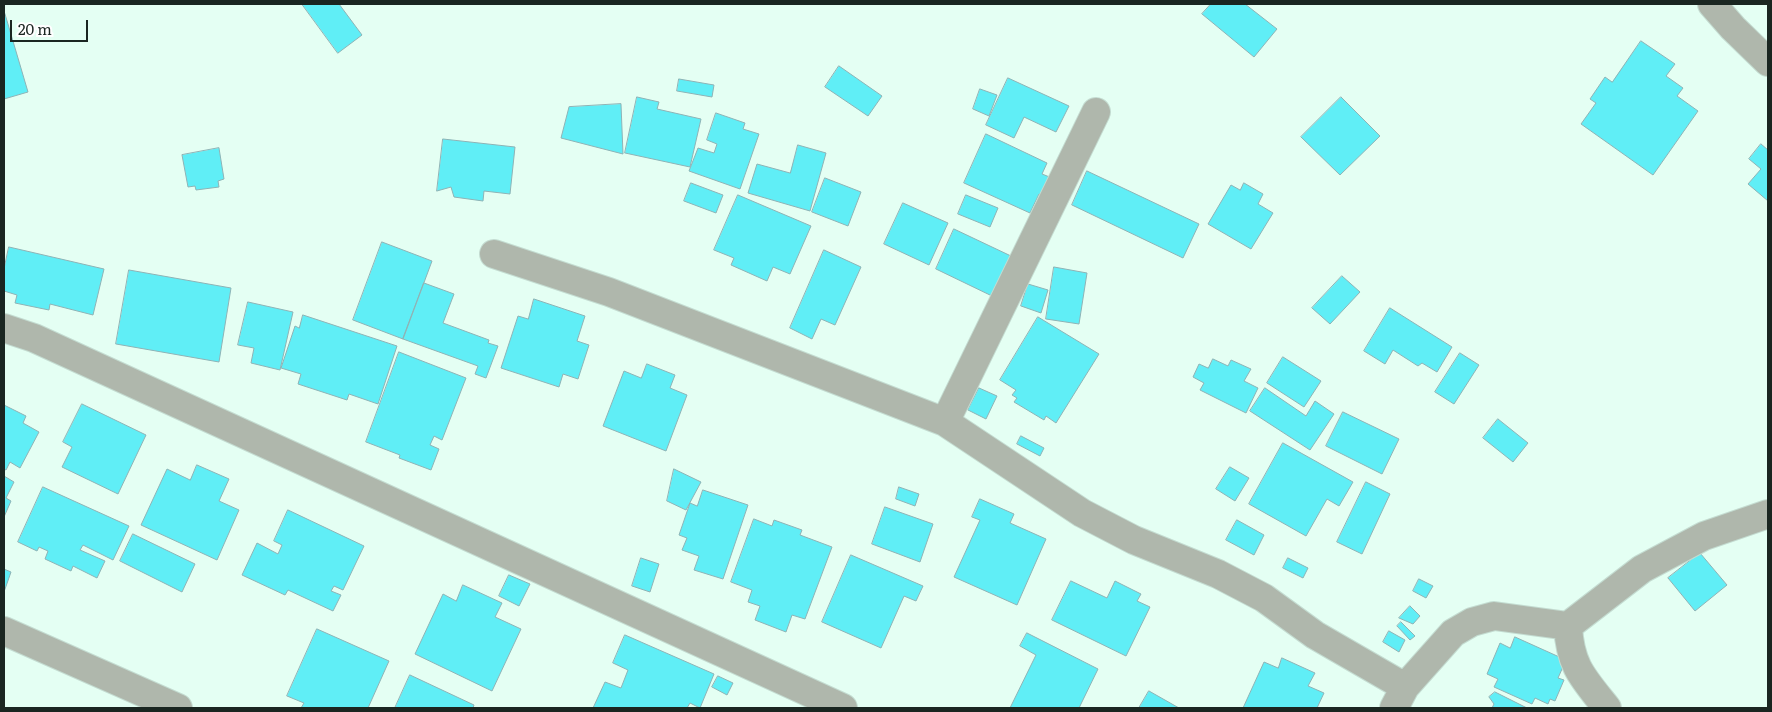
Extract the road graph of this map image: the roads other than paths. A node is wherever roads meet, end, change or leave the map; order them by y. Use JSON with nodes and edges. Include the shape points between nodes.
{"nodes":[{"id":1,"x":1712,"y":4,"type":"edge"},
{"id":2,"x":1768,"y":62,"type":"edge"},
{"id":3,"x":1096,"y":112,"type":"dead end"},
{"id":4,"x":494,"y":254,"type":"dead end"},
{"id":5,"x":4,"y":328,"type":"edge"},
{"id":6,"x":945,"y":422,"type":"junction"},
{"id":7,"x":1768,"y":514,"type":"edge"},
{"id":8,"x":1568,"y":626,"type":"junction"},
{"id":9,"x":4,"y":631,"type":"edge"},
{"id":10,"x":1399,"y":698,"type":"edge"},
{"id":11,"x":178,"y":708,"type":"edge"},
{"id":12,"x":843,"y":708,"type":"edge"},
{"id":13,"x":1607,"y":708,"type":"edge"}],
"edges":[{"from":1,"to":2,"type":"street"},
{"from":3,"to":6,"type":"street"},
{"from":4,"to":6,"type":"street","via":[[609,292]]},
{"from":5,"to":12,"type":"street","via":[[42,342]]},
{"from":6,"to":10,"type":"street","via":[[1082,513],[1264,598]]},
{"from":7,"to":8,"type":"street","via":[[1704,536],[1642,569]]},
{"from":8,"to":10,"type":"street","via":[[1494,616],[1472,622],[1453,633]]},
{"from":8,"to":13,"type":"street","via":[[1574,662]]},
{"from":9,"to":11,"type":"street"}]}
